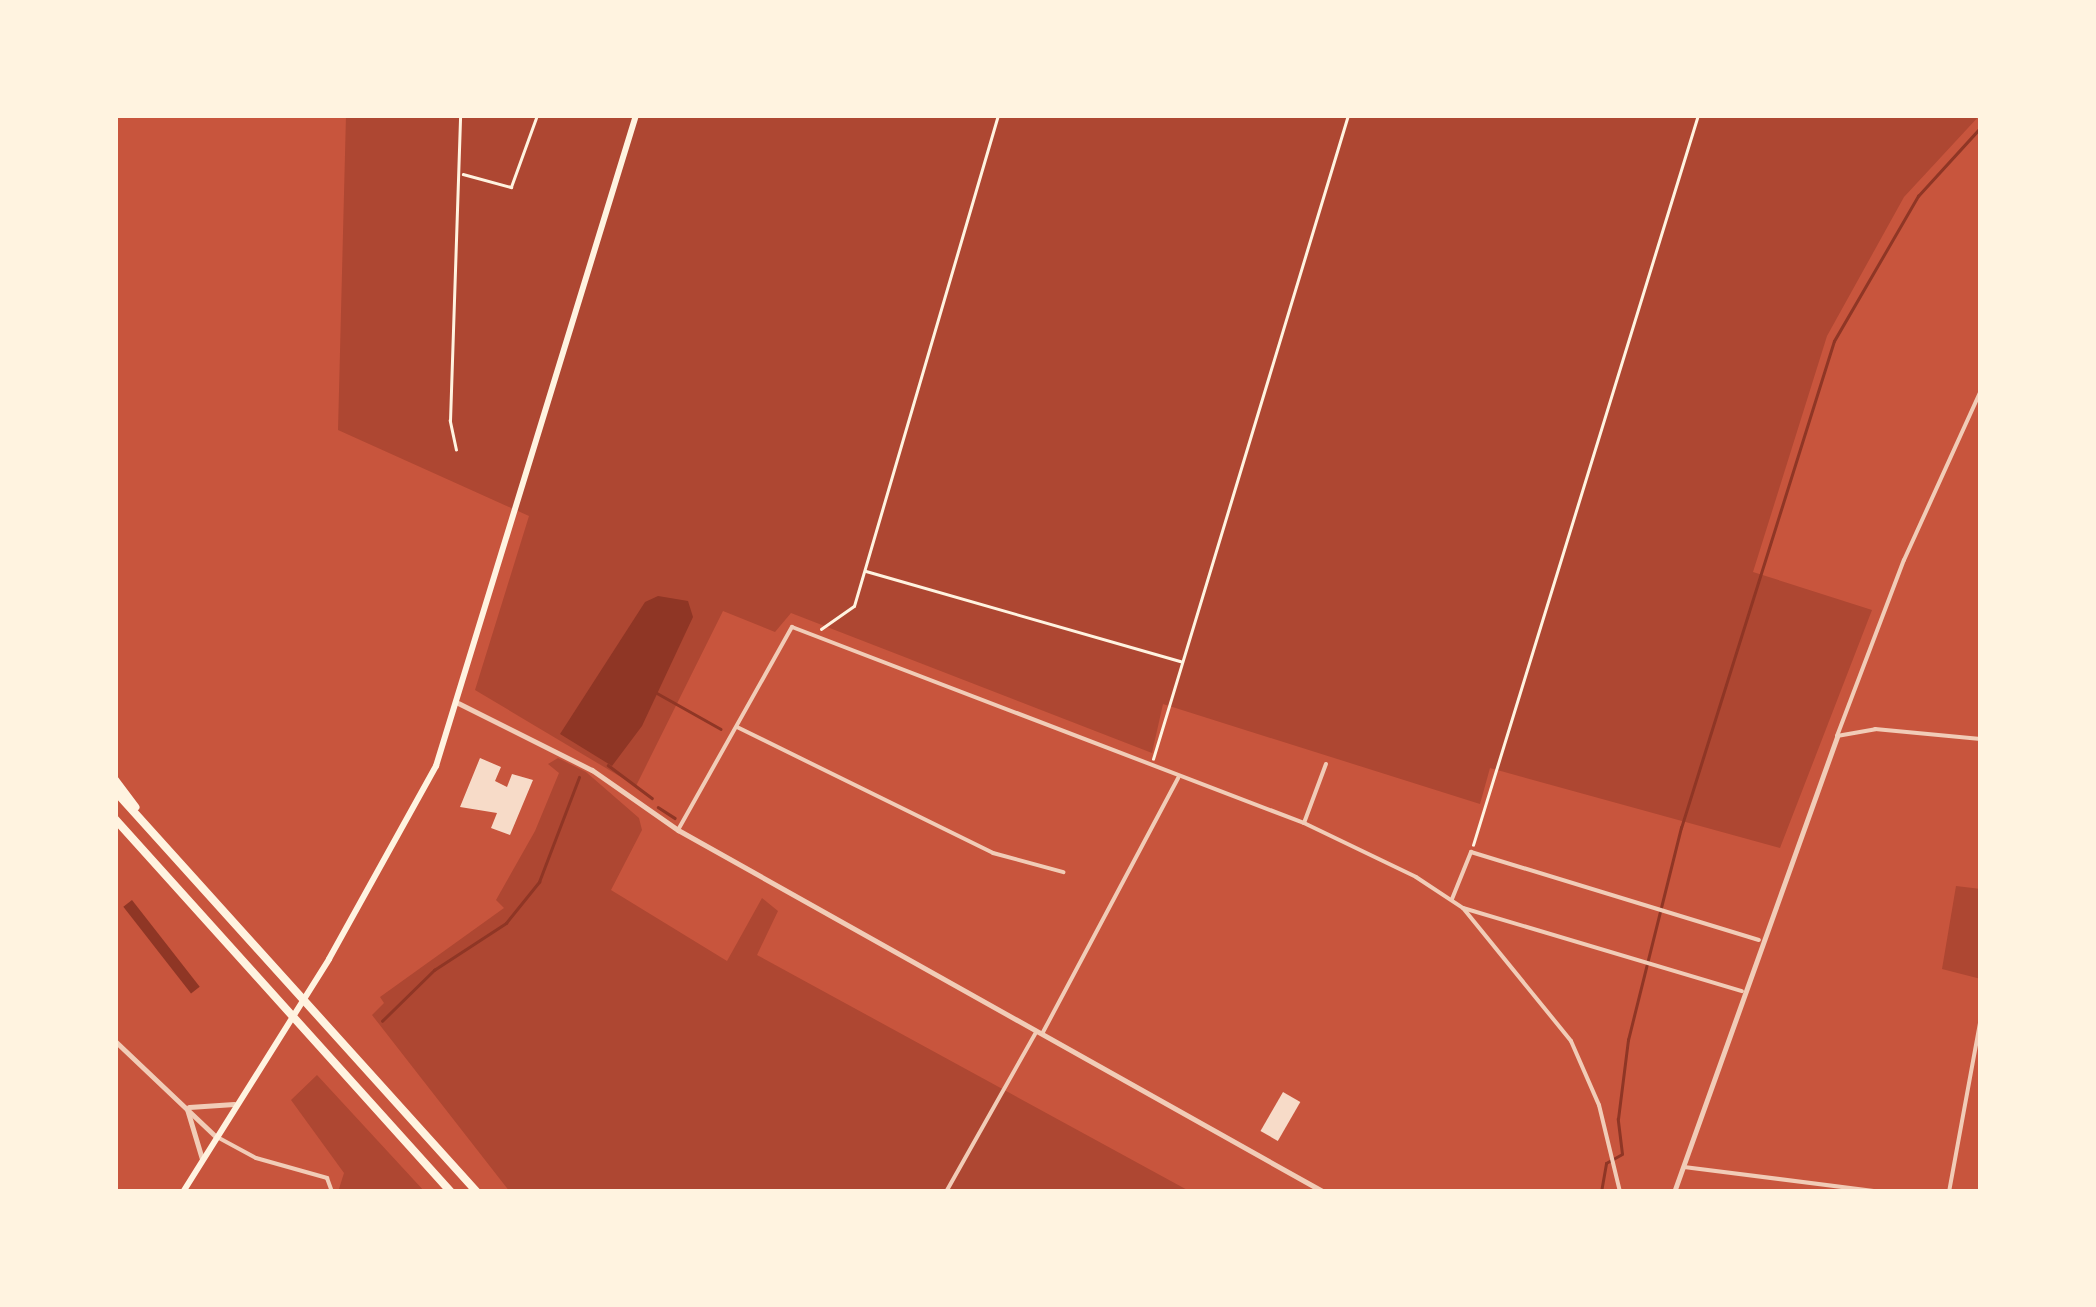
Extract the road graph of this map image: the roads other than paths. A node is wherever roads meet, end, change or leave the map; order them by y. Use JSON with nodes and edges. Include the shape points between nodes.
{"nodes":[{"id":1,"x":636,"y":115,"type":"edge"},
{"id":2,"x":1981,"y":390,"type":"edge"},
{"id":3,"x":458,"y":704,"type":"junction"},
{"id":4,"x":738,"y":727,"type":"junction"},
{"id":5,"x":1836,"y":736,"type":"junction"},
{"id":6,"x":1981,"y":738,"type":"edge"},
{"id":7,"x":1326,"y":764,"type":"dead end"},
{"id":8,"x":1178,"y":778,"type":"junction"},
{"id":9,"x":115,"y":780,"type":"edge"},
{"id":10,"x":115,"y":791,"type":"edge"},
{"id":11,"x":115,"y":821,"type":"edge"},
{"id":12,"x":1304,"y":823,"type":"junction"},
{"id":13,"x":678,"y":830,"type":"junction"},
{"id":14,"x":158,"y":839,"type":"junction"},
{"id":15,"x":1064,"y":872,"type":"dead end"},
{"id":16,"x":1452,"y":900,"type":"junction"},
{"id":17,"x":1463,"y":908,"type":"junction"},
{"id":18,"x":1759,"y":940,"type":"junction"},
{"id":19,"x":1742,"y":991,"type":"junction"},
{"id":20,"x":1981,"y":1018,"type":"edge"},
{"id":21,"x":1039,"y":1033,"type":"junction"},
{"id":22,"x":115,"y":1041,"type":"edge"},
{"id":23,"x":234,"y":1104,"type":"junction"},
{"id":24,"x":186,"y":1107,"type":"junction"},
{"id":25,"x":215,"y":1136,"type":"junction"},
{"id":26,"x":202,"y":1159,"type":"junction"},
{"id":27,"x":1682,"y":1167,"type":"junction"},
{"id":28,"x":183,"y":1192,"type":"edge"},
{"id":29,"x":332,"y":1192,"type":"edge"},
{"id":30,"x":451,"y":1192,"type":"edge"},
{"id":31,"x":478,"y":1192,"type":"edge"},
{"id":32,"x":946,"y":1192,"type":"edge"},
{"id":33,"x":1324,"y":1192,"type":"edge"},
{"id":34,"x":1620,"y":1192,"type":"edge"},
{"id":35,"x":1674,"y":1192,"type":"edge"},
{"id":36,"x":1883,"y":1192,"type":"edge"},
{"id":37,"x":1949,"y":1192,"type":"edge"}],
"edges":[{"from":1,"to":3,"type":"main road"},
{"from":2,"to":5,"type":"street","via":[[1904,560]]},
{"from":3,"to":13,"type":"street","via":[[592,770]]},
{"from":3,"to":23,"type":"main road","via":[[410,820]]},
{"from":4,"to":8,"type":"street","via":[[792,627]]},
{"from":4,"to":13,"type":"street"},
{"from":4,"to":15,"type":"street","via":[[993,852]]},
{"from":5,"to":6,"type":"street","via":[[1876,728]]},
{"from":5,"to":18,"type":"street"},
{"from":7,"to":12,"type":"street"},
{"from":8,"to":12,"type":"street"},
{"from":8,"to":21,"type":"street"},
{"from":9,"to":14,"type":"highway"},
{"from":10,"to":14,"type":"highway"},
{"from":11,"to":30,"type":"highway"},
{"from":12,"to":16,"type":"street"},
{"from":13,"to":21,"type":"street"},
{"from":14,"to":31,"type":"highway"},
{"from":16,"to":17,"type":"street"},
{"from":16,"to":18,"type":"street","via":[[1470,852]]},
{"from":17,"to":19,"type":"street"},
{"from":17,"to":34,"type":"street","via":[[1571,1040],[1614,1154]]},
{"from":18,"to":19,"type":"street"},
{"from":19,"to":27,"type":"street"},
{"from":20,"to":37,"type":"street"},
{"from":21,"to":32,"type":"street"},
{"from":21,"to":33,"type":"street"},
{"from":22,"to":24,"type":"street"},
{"from":23,"to":24,"type":"street"},
{"from":23,"to":25,"type":"main road"},
{"from":24,"to":25,"type":"street"},
{"from":24,"to":26,"type":"street"},
{"from":25,"to":26,"type":"main road"},
{"from":25,"to":29,"type":"street","via":[[256,1158],[328,1178]]},
{"from":26,"to":28,"type":"main road"},
{"from":27,"to":35,"type":"street"},
{"from":27,"to":36,"type":"street"}]}
